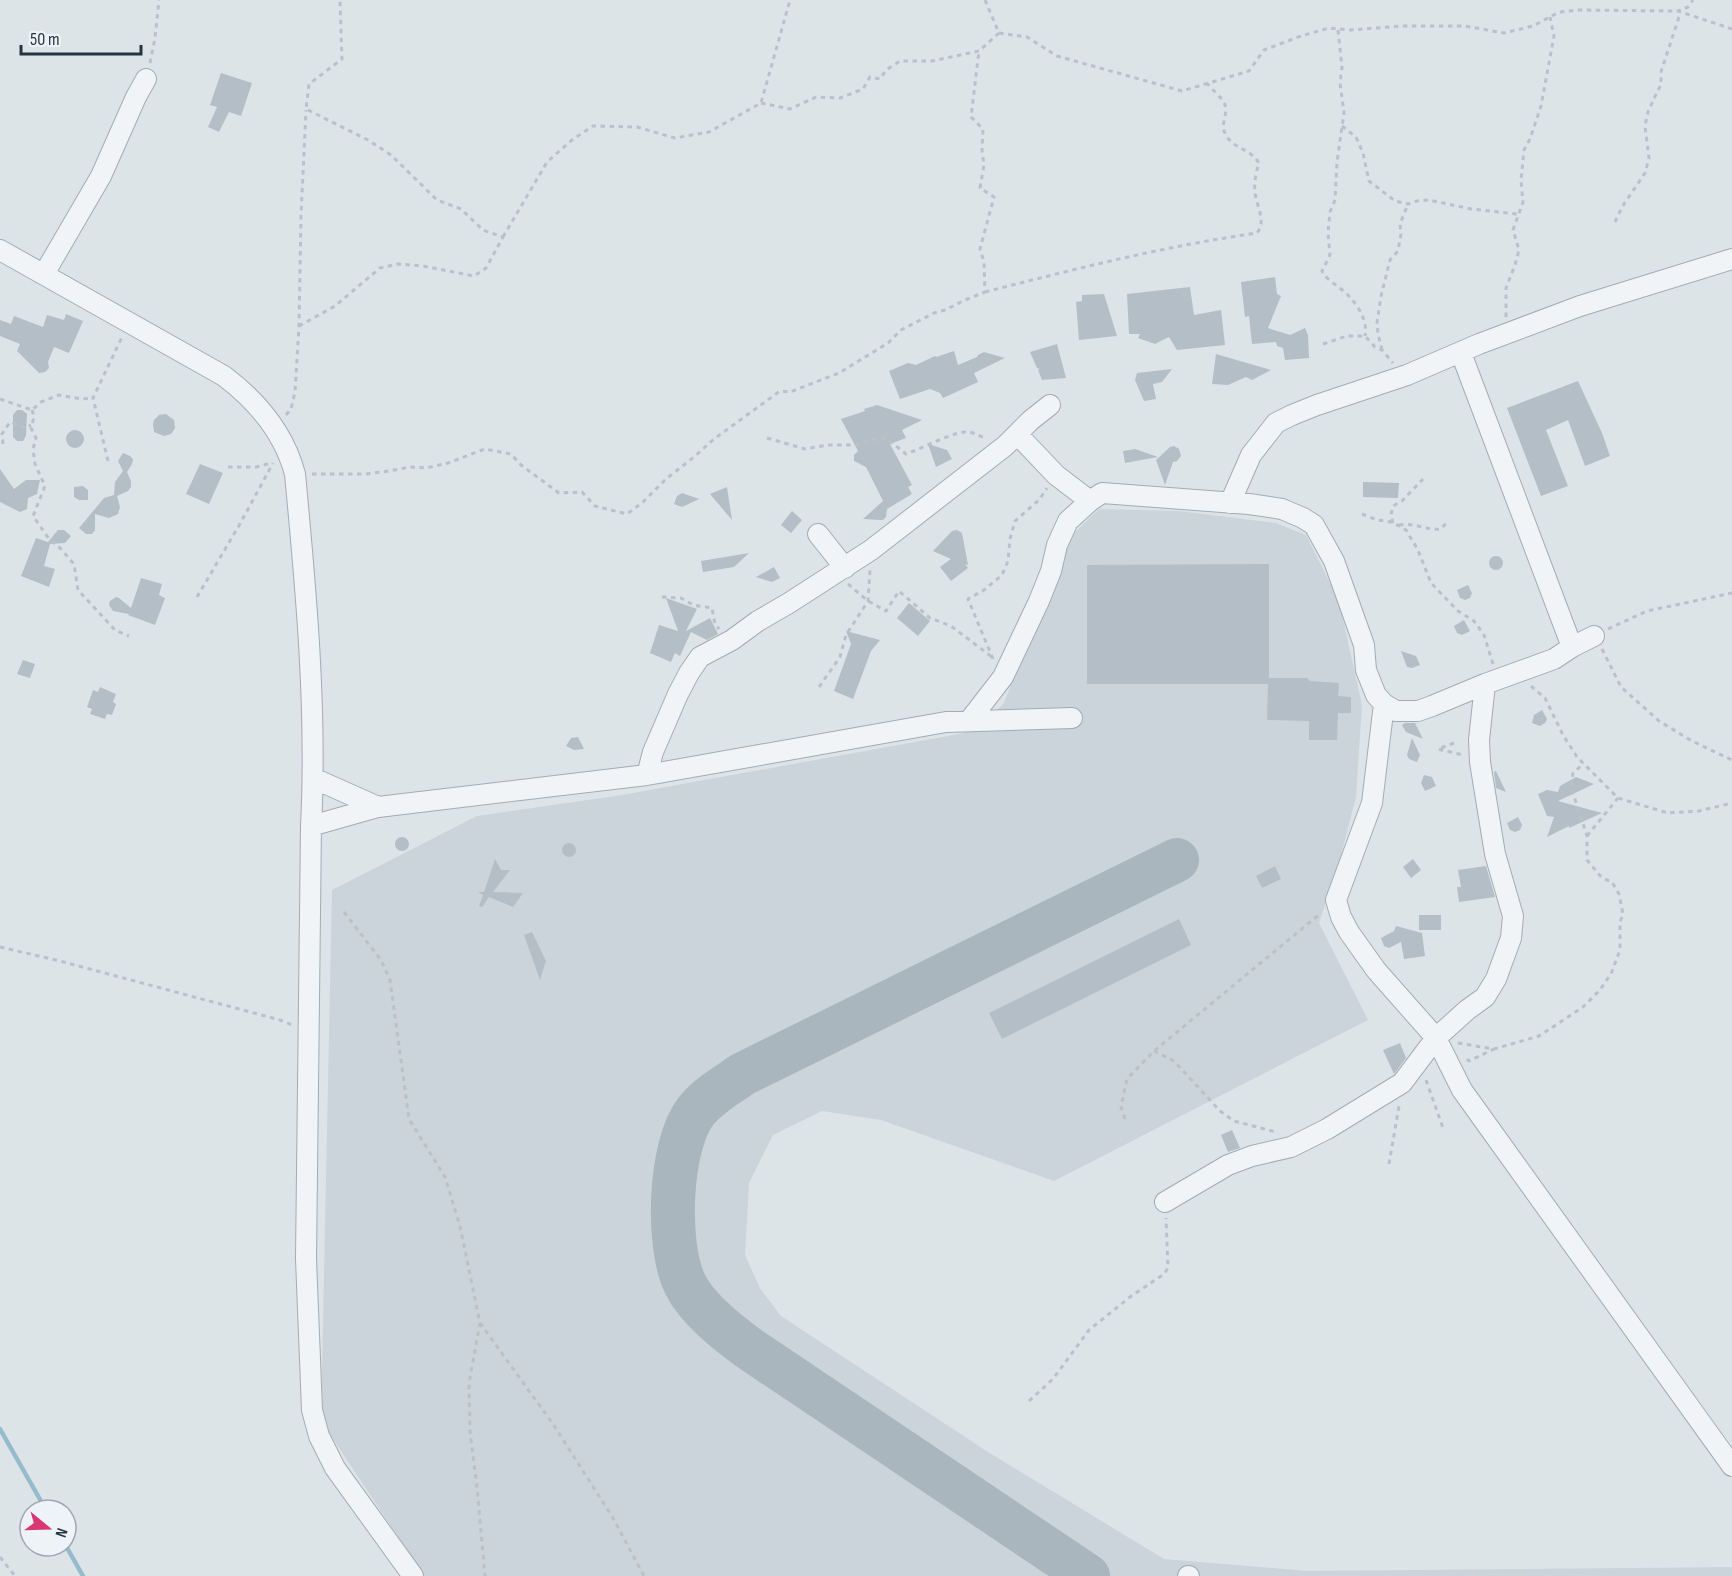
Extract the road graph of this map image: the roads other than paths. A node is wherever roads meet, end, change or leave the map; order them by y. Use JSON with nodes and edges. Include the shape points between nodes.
{"nodes":[{"id":1,"x":146,"y":79,"type":"road end"},
{"id":2,"x":0,"y":250,"type":"edge"},
{"id":3,"x":1732,"y":259,"type":"edge"},
{"id":4,"x":44,"y":274,"type":"junction"},
{"id":5,"x":1461,"y":353,"type":"junction"},
{"id":6,"x":1050,"y":405,"type":"dead end"},
{"id":7,"x":1011,"y":440,"type":"junction"},
{"id":8,"x":1090,"y":501,"type":"junction"},
{"id":9,"x":1230,"y":503,"type":"junction"},
{"id":10,"x":818,"y":534,"type":"dead end"},
{"id":11,"x":840,"y":570,"type":"junction"},
{"id":12,"x":1594,"y":636,"type":"road end"},
{"id":13,"x":1572,"y":647,"type":"junction"},
{"id":14,"x":1500,"y":679,"type":"junction"},
{"id":15,"x":1384,"y":704,"type":"junction"},
{"id":16,"x":1072,"y":718,"type":"dead end"},
{"id":17,"x":969,"y":721,"type":"junction"},
{"id":18,"x":647,"y":775,"type":"junction"},
{"id":19,"x":314,"y":778,"type":"junction"},
{"id":20,"x":378,"y":807,"type":"junction"},
{"id":21,"x":311,"y":826,"type":"junction"},
{"id":22,"x":1436,"y":1038,"type":"junction"},
{"id":23,"x":1165,"y":1202,"type":"road end"},
{"id":24,"x":1732,"y":1466,"type":"edge"},
{"id":25,"x":413,"y":1576,"type":"edge"}],
"edges":[{"from":1,"to":4,"type":"street","via":[[101,176]]},
{"from":2,"to":4,"type":"street"},
{"from":3,"to":5,"type":"street","via":[[1580,306]]},
{"from":4,"to":19,"type":"street","via":[[224,376],[255,402],[278,433],[295,474],[306,590]]},
{"from":5,"to":9,"type":"street","via":[[1276,423],[1251,454]]},
{"from":5,"to":13,"type":"street"},
{"from":6,"to":7,"type":"street"},
{"from":7,"to":8,"type":"street"},
{"from":7,"to":11,"type":"street"},
{"from":8,"to":9,"type":"street","via":[[1102,493]]},
{"from":8,"to":17,"type":"street","via":[[1068,521],[1039,601],[1003,677]]},
{"from":9,"to":15,"type":"street","via":[[1282,509],[1314,525],[1334,561],[1364,645],[1366,670]]},
{"from":10,"to":11,"type":"street"},
{"from":11,"to":18,"type":"street","via":[[700,657],[653,752]]},
{"from":12,"to":13,"type":"street"},
{"from":13,"to":14,"type":"street","via":[[1554,659]]},
{"from":14,"to":15,"type":"street","via":[[1418,711],[1396,711]]},
{"from":14,"to":22,"type":"street","via":[[1479,740],[1495,854],[1514,916],[1511,938],[1485,997]]},
{"from":15,"to":22,"type":"street","via":[[1372,803],[1336,900],[1349,932],[1376,970]]},
{"from":16,"to":17,"type":"street"},
{"from":17,"to":18,"type":"street"},
{"from":18,"to":20,"type":"street"},
{"from":19,"to":20,"type":"street"},
{"from":19,"to":21,"type":"street"},
{"from":20,"to":21,"type":"street"},
{"from":21,"to":25,"type":"street","via":[[306,1259],[312,1410],[318,1436],[334,1468]]},
{"from":22,"to":23,"type":"street","via":[[1402,1083],[1327,1130],[1291,1147],[1228,1165]]},
{"from":22,"to":24,"type":"street","via":[[1462,1090]]}]}
